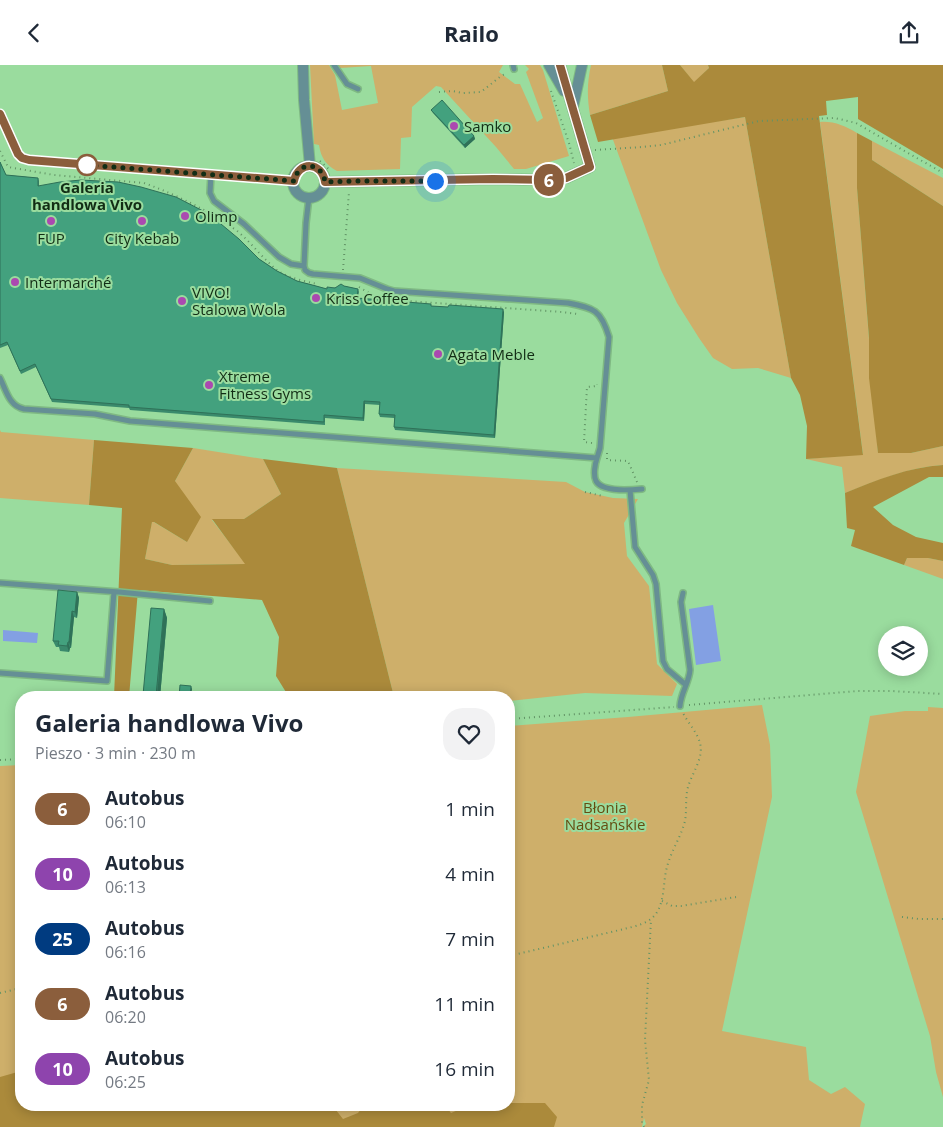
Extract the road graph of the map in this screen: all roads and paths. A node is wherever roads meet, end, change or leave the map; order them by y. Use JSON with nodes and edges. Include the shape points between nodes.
{"nodes":[{"id":1,"x":303,"y":65,"type":"edge"},
{"id":2,"x":334,"y":65,"type":"edge"},
{"id":3,"x":549,"y":65,"type":"edge"},
{"id":4,"x":582,"y":65,"type":"edge"},
{"id":5,"x":514,"y":67,"type":"edge"},
{"id":6,"x":562,"y":68,"type":"edge"},
{"id":7,"x":550,"y":88,"type":"dead end"},
{"id":8,"x":358,"y":89,"type":"dead end"},
{"id":9,"x":440,"y":92,"type":"dead end"},
{"id":10,"x":572,"y":108,"type":"junction"},
{"id":11,"x":0,"y":114,"type":"edge"},
{"id":12,"x":0,"y":151,"type":"edge"},
{"id":13,"x":585,"y":152,"type":"junction"},
{"id":14,"x":310,"y":166,"type":"junction"},
{"id":15,"x":576,"y":173,"type":"junction"},
{"id":16,"x":943,"y":173,"type":"edge"},
{"id":17,"x":211,"y":174,"type":"junction"},
{"id":18,"x":294,"y":181,"type":"junction"},
{"id":19,"x":349,"y":181,"type":"junction"},
{"id":20,"x":325,"y":182,"type":"junction"},
{"id":21,"x":309,"y":197,"type":"junction"},
{"id":22,"x":304,"y":266,"type":"junction"},
{"id":23,"x":324,"y":275,"type":"junction"},
{"id":24,"x":342,"y":276,"type":"junction"},
{"id":25,"x":357,"y":286,"type":"dead end"},
{"id":26,"x":581,"y":315,"type":"dead end"},
{"id":27,"x":0,"y":378,"type":"edge"},
{"id":28,"x":598,"y":378,"type":"dead end"},
{"id":29,"x":600,"y":445,"type":"junction"},
{"id":30,"x":597,"y":457,"type":"junction"},
{"id":31,"x":640,"y":489,"type":"joint"},
{"id":32,"x":630,"y":490,"type":"junction"},
{"id":33,"x":0,"y":583,"type":"edge"},
{"id":34,"x":114,"y":592,"type":"junction"},
{"id":35,"x":682,"y":593,"type":"dead end"},
{"id":36,"x":210,"y":601,"type":"dead end"},
{"id":37,"x":0,"y":673,"type":"edge"},
{"id":38,"x":686,"y":685,"type":"junction"},
{"id":39,"x":943,"y":694,"type":"edge"},
{"id":40,"x":680,"y":706,"type":"junction"},
{"id":41,"x":515,"y":719,"type":"edge"},
{"id":42,"x":15,"y":759,"type":"edge"},
{"id":43,"x":0,"y":760,"type":"edge"},
{"id":44,"x":736,"y":897,"type":"dead end"},
{"id":45,"x":662,"y":901,"type":"junction"},
{"id":46,"x":902,"y":917,"type":"dead end"},
{"id":47,"x":651,"y":919,"type":"junction"},
{"id":48,"x":943,"y":919,"type":"edge"},
{"id":49,"x":515,"y":955,"type":"edge"},
{"id":50,"x":15,"y":989,"type":"edge"},
{"id":51,"x":0,"y":993,"type":"edge"},
{"id":52,"x":644,"y":1127,"type":"edge"}],
"edges":[{"from":1,"to":14,"type":"street"},
{"from":2,"to":8,"type":"lane","via":[[347,84]]},
{"from":3,"to":10,"type":"street"},
{"from":4,"to":10,"type":"street"},
{"from":5,"to":9,"type":"path","via":[[481,92]]},
{"from":6,"to":10,"type":"street"},
{"from":7,"to":15,"type":"path"},
{"from":10,"to":13,"type":"street"},
{"from":11,"to":17,"type":"lane","via":[[18,154],[25,159]]},
{"from":12,"to":23,"type":"path","via":[[8,167],[152,186],[219,219],[238,232],[279,271],[317,284]]},
{"from":13,"to":15,"type":"street","via":[[590,167]]},
{"from":13,"to":16,"type":"path","via":[[660,145],[759,121],[835,117],[856,123]]},
{"from":14,"to":18,"type":"street","via":[[299,170]]},
{"from":14,"to":20,"type":"street","via":[[319,169]]},
{"from":15,"to":19,"type":"street","via":[[552,180]]},
{"from":17,"to":18,"type":"lane"},
{"from":17,"to":22,"type":"lane","via":[[210,193],[214,201],[279,257],[291,264]]},
{"from":18,"to":21,"type":"street","via":[[298,192]]},
{"from":19,"to":20,"type":"street"},
{"from":19,"to":24,"type":"path"},
{"from":20,"to":21,"type":"street","via":[[321,192]]},
{"from":21,"to":22,"type":"lane"},
{"from":22,"to":23,"type":"lane","via":[[308,273]]},
{"from":23,"to":24,"type":"lane"},
{"from":24,"to":29,"type":"lane","via":[[360,278],[394,291],[568,303],[594,310],[605,323],[609,337]]},
{"from":25,"to":26,"type":"path","via":[[380,299]]},
{"from":27,"to":30,"type":"lane","via":[[12,404],[24,409],[95,414],[140,422]]},
{"from":28,"to":29,"type":"path","via":[[597,386],[587,387],[584,442]]},
{"from":29,"to":30,"type":"lane"},
{"from":29,"to":31,"type":"path","via":[[608,446],[607,459],[628,461]]},
{"from":30,"to":32,"type":"lane","via":[[595,474],[601,486]]},
{"from":31,"to":32,"type":"lane"},
{"from":32,"to":38,"type":"lane","via":[[635,547],[656,584],[663,661],[667,669]]},
{"from":33,"to":34,"type":"lane"},
{"from":34,"to":36,"type":"lane"},
{"from":34,"to":37,"type":"lane","via":[[107,681]]},
{"from":35,"to":38,"type":"lane","via":[[690,670]]},
{"from":38,"to":40,"type":"lane"},
{"from":39,"to":40,"type":"path","via":[[858,691]]},
{"from":40,"to":41,"type":"path"},
{"from":40,"to":45,"type":"path","via":[[697,735],[701,750],[688,785],[685,819],[667,868]]},
{"from":42,"to":43,"type":"path"},
{"from":44,"to":45,"type":"path","via":[[681,906]]},
{"from":45,"to":47,"type":"path"},
{"from":46,"to":48,"type":"path"},
{"from":47,"to":49,"type":"path","via":[[624,929]]},
{"from":47,"to":52,"type":"path","via":[[645,1040],[649,1080],[642,1105]]},
{"from":50,"to":51,"type":"path"}]}
